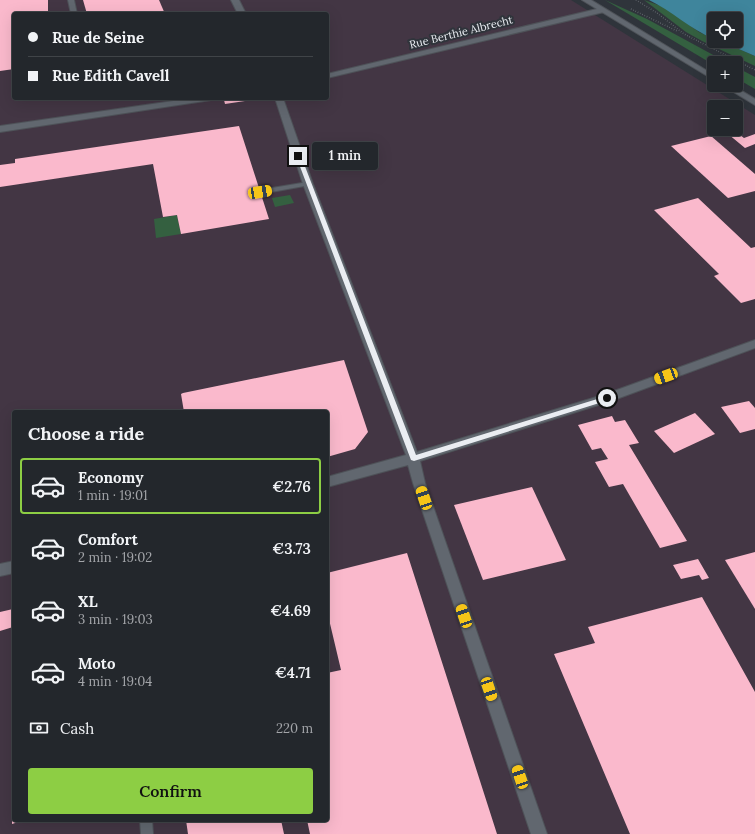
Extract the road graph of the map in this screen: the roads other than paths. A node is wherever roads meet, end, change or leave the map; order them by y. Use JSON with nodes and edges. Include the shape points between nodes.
{"nodes":[{"id":1,"x":71,"y":0,"type":"edge"},
{"id":2,"x":235,"y":0,"type":"edge"},
{"id":3,"x":586,"y":0,"type":"edge"},
{"id":4,"x":601,"y":10,"type":"junction"},
{"id":5,"x":74,"y":12,"type":"edge"},
{"id":6,"x":241,"y":12,"type":"edge"},
{"id":7,"x":707,"y":74,"type":"edge"},
{"id":8,"x":329,"y":76,"type":"edge"},
{"id":9,"x":737,"y":92,"type":"edge"},
{"id":10,"x":197,"y":100,"type":"edge"},
{"id":11,"x":280,"y":100,"type":"edge"},
{"id":12,"x":755,"y":103,"type":"edge"},
{"id":13,"x":0,"y":129,"type":"edge"},
{"id":14,"x":308,"y":184,"type":"junction"},
{"id":15,"x":260,"y":192,"type":"dead end"},
{"id":16,"x":755,"y":344,"type":"edge"},
{"id":17,"x":414,"y":458,"type":"junction"},
{"id":18,"x":329,"y":481,"type":"edge"},
{"id":19,"x":12,"y":567,"type":"edge"},
{"id":20,"x":0,"y":570,"type":"edge"},
{"id":21,"x":146,"y":822,"type":"edge"},
{"id":22,"x":147,"y":834,"type":"edge"},
{"id":23,"x":539,"y":834,"type":"edge"}],
"edges":[{"from":1,"to":5,"type":"lane"},
{"from":2,"to":6,"type":"street"},
{"from":3,"to":4,"type":"street"},
{"from":4,"to":7,"type":"street"},
{"from":4,"to":8,"type":"street","name":"Rue Berthie Albrecht"},
{"from":9,"to":12,"type":"street"},
{"from":10,"to":13,"type":"street"},
{"from":11,"to":14,"type":"street"},
{"from":14,"to":15,"type":"lane"},
{"from":14,"to":17,"type":"street"},
{"from":16,"to":17,"type":"street","via":[[607,398]]},
{"from":17,"to":18,"type":"street"},
{"from":17,"to":23,"type":"street","via":[[419,483]]},
{"from":19,"to":20,"type":"street"},
{"from":21,"to":22,"type":"lane"}]}
